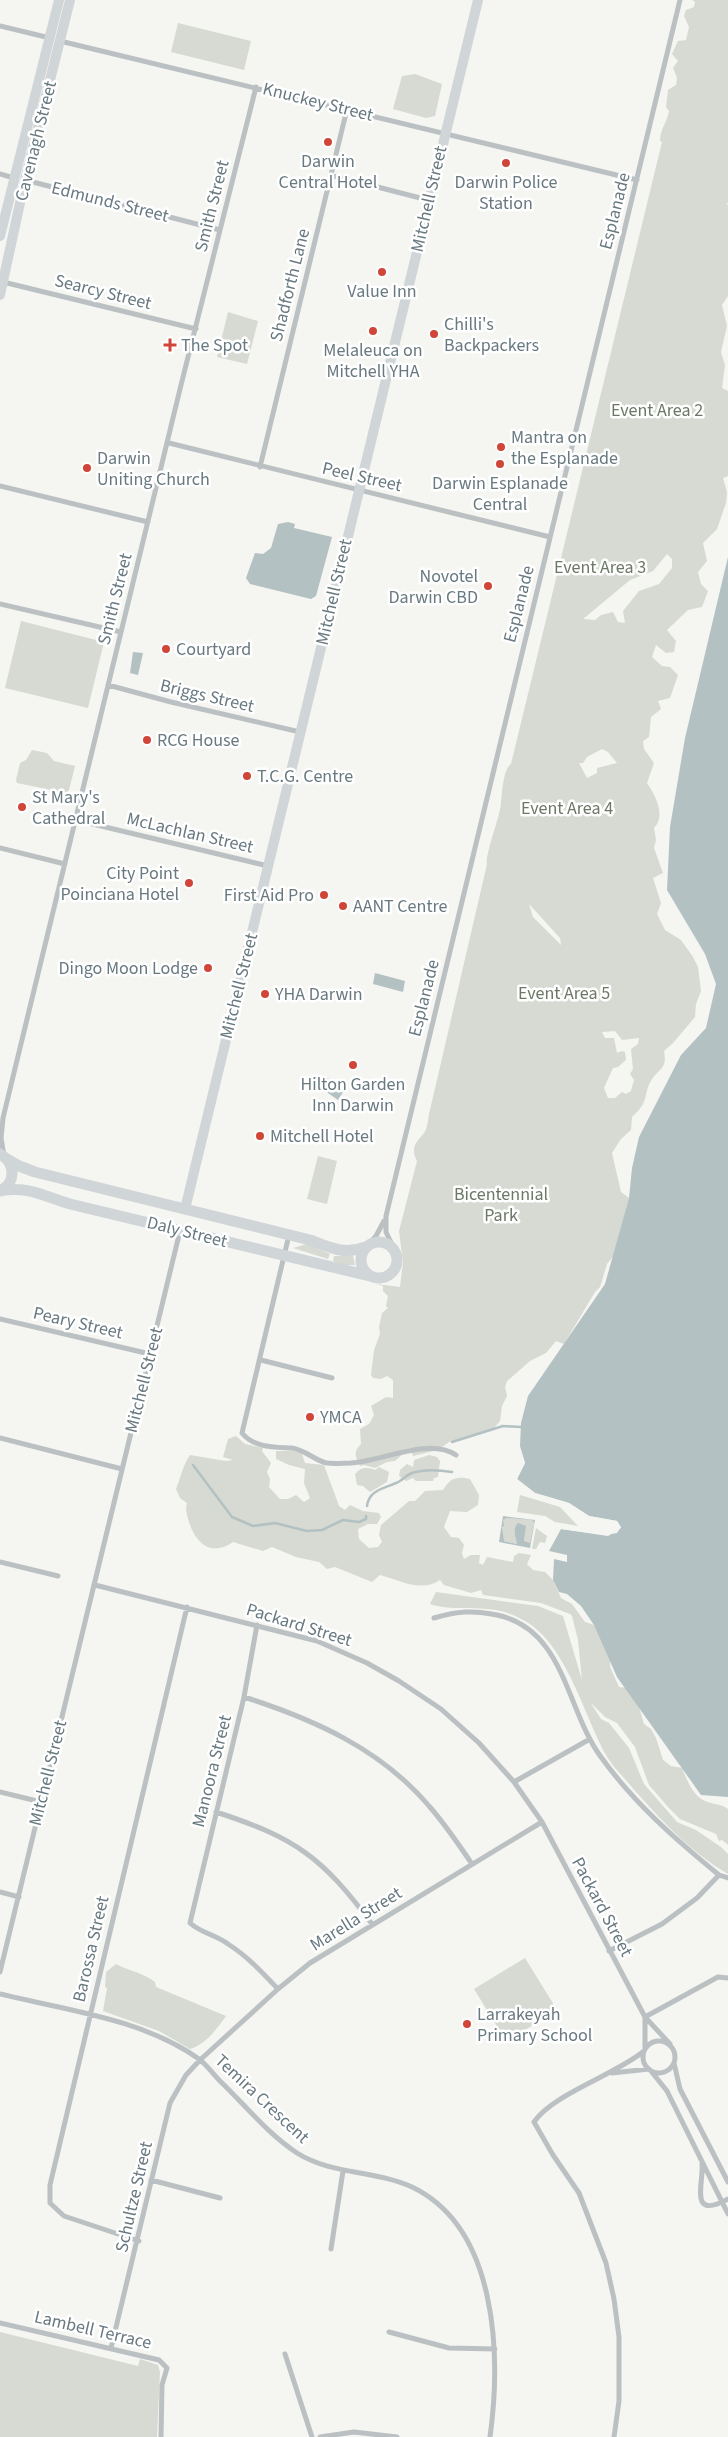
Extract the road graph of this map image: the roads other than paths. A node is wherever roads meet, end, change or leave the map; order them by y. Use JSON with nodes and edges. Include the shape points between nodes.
{"nodes":[{"id":1,"x":59,"y":0,"type":"edge"},
{"id":2,"x":70,"y":0,"type":"edge"},
{"id":3,"x":478,"y":0,"type":"edge"},
{"id":4,"x":680,"y":0,"type":"edge"},
{"id":5,"x":0,"y":26,"type":"edge"},
{"id":6,"x":55,"y":39,"type":"junction"},
{"id":7,"x":256,"y":87,"type":"junction"},
{"id":8,"x":347,"y":109,"type":"junction"},
{"id":9,"x":444,"y":133,"type":"junction"},
{"id":10,"x":0,"y":174,"type":"edge"},
{"id":11,"x":331,"y":175,"type":"junction"},
{"id":12,"x":20,"y":179,"type":"junction"},
{"id":13,"x":637,"y":180,"type":"junction"},
{"id":14,"x":428,"y":200,"type":"junction"},
{"id":15,"x":220,"y":230,"type":"junction"},
{"id":16,"x":0,"y":236,"type":"edge"},
{"id":17,"x":2,"y":282,"type":"edge"},
{"id":18,"x":0,"y":295,"type":"edge"},
{"id":19,"x":196,"y":330,"type":"junction"},
{"id":20,"x":169,"y":443,"type":"junction"},
{"id":21,"x":260,"y":467,"type":"junction"},
{"id":22,"x":0,"y":486,"type":"edge"},
{"id":23,"x":359,"y":490,"type":"junction"},
{"id":24,"x":148,"y":522,"type":"junction"},
{"id":25,"x":550,"y":536,"type":"junction"},
{"id":26,"x":0,"y":604,"type":"edge"},
{"id":27,"x":121,"y":632,"type":"junction"},
{"id":28,"x":108,"y":685,"type":"junction"},
{"id":29,"x":301,"y":732,"type":"junction"},
{"id":30,"x":76,"y":820,"type":"junction"},
{"id":31,"x":0,"y":848,"type":"edge"},
{"id":32,"x":65,"y":864,"type":"junction"},
{"id":33,"x":269,"y":866,"type":"junction"},
{"id":34,"x":3,"y":1118,"type":"junction"},
{"id":35,"x":0,"y":1126,"type":"edge"},
{"id":36,"x":4,"y":1156,"type":"edge"},
{"id":37,"x":0,"y":1191,"type":"edge"},
{"id":38,"x":185,"y":1209,"type":"junction"},
{"id":39,"x":386,"y":1216,"type":"junction"},
{"id":40,"x":180,"y":1231,"type":"junction"},
{"id":41,"x":289,"y":1235,"type":"junction"},
{"id":42,"x":367,"y":1246,"type":"junction"},
{"id":43,"x":395,"y":1251,"type":"junction"},
{"id":44,"x":285,"y":1256,"type":"junction"},
{"id":45,"x":374,"y":1277,"type":"junction"},
{"id":46,"x":0,"y":1319,"type":"edge"},
{"id":47,"x":150,"y":1354,"type":"junction"},
{"id":48,"x":261,"y":1360,"type":"junction"},
{"id":49,"x":332,"y":1378,"type":"dead end"},
{"id":50,"x":0,"y":1438,"type":"edge"},
{"id":51,"x":456,"y":1455,"type":"dead end"},
{"id":52,"x":122,"y":1469,"type":"junction"},
{"id":53,"x":0,"y":1562,"type":"edge"},
{"id":54,"x":58,"y":1576,"type":"dead end"},
{"id":55,"x":95,"y":1585,"type":"junction"},
{"id":56,"x":187,"y":1607,"type":"junction"},
{"id":57,"x":434,"y":1618,"type":"dead end"},
{"id":58,"x":257,"y":1625,"type":"junction"},
{"id":59,"x":244,"y":1697,"type":"junction"},
{"id":60,"x":590,"y":1739,"type":"junction"},
{"id":61,"x":514,"y":1782,"type":"junction"},
{"id":62,"x":0,"y":1792,"type":"edge"},
{"id":63,"x":41,"y":1802,"type":"junction"},
{"id":64,"x":216,"y":1812,"type":"junction"},
{"id":65,"x":542,"y":1822,"type":"junction"},
{"id":66,"x":472,"y":1864,"type":"junction"},
{"id":67,"x":719,"y":1875,"type":"junction"},
{"id":68,"x":728,"y":1878,"type":"edge"},
{"id":69,"x":0,"y":1892,"type":"edge"},
{"id":70,"x":19,"y":1896,"type":"junction"},
{"id":71,"x":372,"y":1924,"type":"junction"},
{"id":72,"x":609,"y":1951,"type":"junction"},
{"id":73,"x":0,"y":1972,"type":"edge"},
{"id":74,"x":728,"y":1978,"type":"edge"},
{"id":75,"x":278,"y":1989,"type":"junction"},
{"id":76,"x":0,"y":1994,"type":"edge"},
{"id":77,"x":89,"y":2015,"type":"junction"},
{"id":78,"x":645,"y":2017,"type":"junction"},
{"id":79,"x":670,"y":2044,"type":"junction"},
{"id":80,"x":645,"y":2050,"type":"junction"},
{"id":81,"x":200,"y":2060,"type":"junction"},
{"id":82,"x":674,"y":2063,"type":"junction"},
{"id":83,"x":650,"y":2070,"type":"junction"},
{"id":84,"x":612,"y":2073,"type":"junction"},
{"id":85,"x":701,"y":2160,"type":"junction"},
{"id":86,"x":343,"y":2171,"type":"junction"},
{"id":87,"x":151,"y":2180,"type":"junction"},
{"id":88,"x":728,"y":2182,"type":"edge"},
{"id":89,"x":220,"y":2198,"type":"dead end"},
{"id":90,"x":725,"y":2201,"type":"edge"},
{"id":91,"x":728,"y":2214,"type":"edge"},
{"id":92,"x":138,"y":2241,"type":"junction"},
{"id":93,"x":331,"y":2249,"type":"dead end"},
{"id":94,"x":0,"y":2323,"type":"edge"},
{"id":95,"x":389,"y":2332,"type":"dead end"},
{"id":96,"x":111,"y":2348,"type":"junction"},
{"id":97,"x":494,"y":2349,"type":"junction"},
{"id":98,"x":285,"y":2354,"type":"dead end"},
{"id":99,"x":161,"y":2437,"type":"edge"},
{"id":100,"x":312,"y":2437,"type":"edge"},
{"id":101,"x":320,"y":2437,"type":"edge"},
{"id":102,"x":397,"y":2437,"type":"edge"},
{"id":103,"x":490,"y":2437,"type":"edge"},
{"id":104,"x":614,"y":2437,"type":"edge"}],
"edges":[{"from":1,"to":6,"type":"street","name":"Cavenagh Street"},
{"from":2,"to":6,"type":"street","name":"Cavenagh Street"},
{"from":3,"to":9,"type":"street","name":"Mitchell Street"},
{"from":4,"to":13,"type":"street","name":"Esplanade"},
{"from":5,"to":6,"type":"street","name":"Knuckey Street"},
{"from":6,"to":7,"type":"street","name":"Knuckey Street"},
{"from":6,"to":12,"type":"street","name":"Cavenagh Street"},
{"from":7,"to":8,"type":"street","name":"Knuckey Street"},
{"from":7,"to":15,"type":"street","name":"Smith Street"},
{"from":8,"to":9,"type":"street","name":"Knuckey Street"},
{"from":8,"to":11,"type":"street","name":"Shadforth Lane"},
{"from":9,"to":13,"type":"street","name":"Knuckey Street"},
{"from":9,"to":14,"type":"street","name":"Mitchell Street"},
{"from":10,"to":12,"type":"street","name":"Edmunds Street"},
{"from":11,"to":14,"type":"street"},
{"from":11,"to":21,"type":"street","name":"Shadforth Lane"},
{"from":12,"to":15,"type":"street","name":"Edmunds Street"},
{"from":12,"to":16,"type":"street","name":"Cavenagh Street"},
{"from":12,"to":17,"type":"street","name":"Cavenagh Street"},
{"from":13,"to":25,"type":"street","name":"Esplanade"},
{"from":14,"to":23,"type":"street","name":"Mitchell Street"},
{"from":15,"to":19,"type":"street","name":"Smith Street"},
{"from":17,"to":18,"type":"street","name":"Cavenagh Street"},
{"from":17,"to":19,"type":"street","name":"Searcy Street"},
{"from":19,"to":20,"type":"street","name":"Smith Street"},
{"from":20,"to":21,"type":"street","name":"Peel Street"},
{"from":20,"to":24,"type":"street","name":"Smith Street"},
{"from":21,"to":23,"type":"street","name":"Peel Street"},
{"from":22,"to":24,"type":"street"},
{"from":23,"to":25,"type":"street","name":"Peel Street"},
{"from":23,"to":29,"type":"street","name":"Mitchell Street"},
{"from":24,"to":27,"type":"street","name":"Smith Street"},
{"from":25,"to":39,"type":"street","name":"Esplanade"},
{"from":26,"to":27,"type":"street"},
{"from":27,"to":28,"type":"street","name":"Smith Street"},
{"from":28,"to":29,"type":"street","name":"Briggs Street"},
{"from":28,"to":30,"type":"street","name":"Smith Street"},
{"from":29,"to":33,"type":"street","name":"Mitchell Street"},
{"from":30,"to":32,"type":"street","name":"Smith Street"},
{"from":30,"to":33,"type":"street","name":"McLachlan Street"},
{"from":31,"to":32,"type":"street"},
{"from":32,"to":34,"type":"street","name":"Smith Street"},
{"from":33,"to":38,"type":"street","name":"Mitchell Street"},
{"from":34,"to":35,"type":"street","name":"Smith Street"},
{"from":34,"to":36,"type":"street","name":"Smith Street","via":[[1,1138]]},
{"from":36,"to":37,"type":"main road","via":[[11,1166],[12,1175],[9,1184]]},
{"from":36,"to":38,"type":"main road","name":"Daly Street","via":[[35,1172]]},
{"from":37,"to":40,"type":"main road","name":"Daly Street","via":[[33,1191],[70,1204]]},
{"from":38,"to":40,"type":"main road","name":"Mitchell Street"},
{"from":38,"to":41,"type":"main road","name":"Daly Street"},
{"from":39,"to":42,"type":"street","name":"Esplanade"},
{"from":39,"to":43,"type":"street","name":"Esplanade","via":[[386,1232]]},
{"from":40,"to":44,"type":"main road","name":"Daly Street"},
{"from":40,"to":47,"type":"street","name":"Mitchell Street"},
{"from":41,"to":42,"type":"main road","name":"Daly Street","via":[[340,1252]]},
{"from":41,"to":44,"type":"street"},
{"from":42,"to":43,"type":"main road","name":"Daly Street","via":[[385,1242]]},
{"from":42,"to":45,"type":"main road","via":[[362,1255],[363,1267]]},
{"from":43,"to":45,"type":"main road","via":[[397,1263],[392,1273],[382,1278]]},
{"from":44,"to":45,"type":"main road","name":"Daly Street"},
{"from":44,"to":48,"type":"street"},
{"from":46,"to":47,"type":"street","name":"Peary Street"},
{"from":47,"to":52,"type":"street","name":"Mitchell Street"},
{"from":48,"to":49,"type":"street"},
{"from":48,"to":51,"type":"street","via":[[242,1426],[245,1437],[269,1448],[293,1448],[306,1452],[326,1463],[366,1462],[426,1448],[441,1448]]},
{"from":50,"to":52,"type":"street"},
{"from":52,"to":55,"type":"street","name":"Mitchell Street"},
{"from":53,"to":54,"type":"street"},
{"from":55,"to":56,"type":"street","name":"Packard Street"},
{"from":55,"to":63,"type":"street","name":"Mitchell Street"},
{"from":56,"to":58,"type":"street","name":"Packard Street"},
{"from":56,"to":77,"type":"street","name":"Barossa Street"},
{"from":57,"to":60,"type":"street","via":[[458,1611],[482,1612],[509,1617],[532,1631],[552,1655]]},
{"from":58,"to":59,"type":"street","name":"Manoora Street"},
{"from":58,"to":61,"type":"street","name":"Packard Street","via":[[337,1649],[399,1681],[460,1726]]},
{"from":59,"to":64,"type":"street","name":"Manoora Street"},
{"from":59,"to":66,"type":"street","via":[[329,1728],[374,1757],[402,1778],[428,1804]]},
{"from":60,"to":61,"type":"street"},
{"from":60,"to":67,"type":"street","via":[[608,1766],[665,1830]]},
{"from":61,"to":65,"type":"street","name":"Packard Street"},
{"from":62,"to":63,"type":"street"},
{"from":63,"to":70,"type":"street","name":"Mitchell Street"},
{"from":64,"to":71,"type":"street","via":[[278,1835],[302,1849],[343,1886]]},
{"from":64,"to":75,"type":"street","name":"Manoora Street","via":[[190,1923],[241,1952]]},
{"from":65,"to":66,"type":"street","name":"Marella Street"},
{"from":65,"to":72,"type":"street","name":"Packard Street"},
{"from":66,"to":71,"type":"street","name":"Marella Street"},
{"from":67,"to":68,"type":"street"},
{"from":67,"to":72,"type":"street","via":[[678,1913]]},
{"from":69,"to":70,"type":"street"},
{"from":70,"to":73,"type":"street","name":"Mitchell Street"},
{"from":71,"to":75,"type":"street","name":"Marella Street","via":[[310,1963]]},
{"from":72,"to":78,"type":"street","name":"Packard Street"},
{"from":74,"to":78,"type":"street","via":[[718,1977]]},
{"from":75,"to":81,"type":"street","name":"Marella Street"},
{"from":76,"to":77,"type":"street","name":"Temira Crescent"},
{"from":77,"to":81,"type":"street","name":"Temira Crescent","via":[[157,2034]]},
{"from":77,"to":92,"type":"street","name":"Barossa Street","via":[[50,2185],[50,2203],[64,2216]]},
{"from":78,"to":79,"type":"street","name":"Packard Street"},
{"from":78,"to":80,"type":"street","name":"Packard Street"},
{"from":79,"to":80,"type":"street","via":[[654,2041]]},
{"from":79,"to":82,"type":"street","via":[[675,2054]]},
{"from":80,"to":83,"type":"street","via":[[643,2059]]},
{"from":80,"to":84,"type":"street"},
{"from":81,"to":86,"type":"street","name":"Temira Crescent","via":[[285,2144],[310,2160]]},
{"from":81,"to":87,"type":"street","name":"Schultze Street","via":[[186,2075],[170,2103]]},
{"from":82,"to":83,"type":"street","via":[[665,2072]]},
{"from":82,"to":88,"type":"street","via":[[680,2089]]},
{"from":83,"to":84,"type":"street"},
{"from":83,"to":85,"type":"street","via":[[667,2091]]},
{"from":84,"to":104,"type":"street","via":[[550,2106],[534,2122],[579,2193],[606,2263],[619,2337],[620,2401]]},
{"from":85,"to":90,"type":"street"},
{"from":85,"to":90,"type":"street","via":[[699,2188],[702,2199],[709,2206]]},
{"from":86,"to":93,"type":"street"},
{"from":86,"to":97,"type":"street","name":"Temira Crescent","via":[[378,2176],[412,2187],[450,2217],[463,2233],[476,2260],[492,2324]]},
{"from":87,"to":89,"type":"street"},
{"from":87,"to":92,"type":"street","name":"Schultze Street"},
{"from":90,"to":91,"type":"street"},
{"from":92,"to":96,"type":"street","name":"Schultze Street"},
{"from":94,"to":96,"type":"street","name":"Lambell Terrace"},
{"from":95,"to":97,"type":"street","via":[[449,2348]]},
{"from":96,"to":99,"type":"street","name":"Lambell Terrace","via":[[159,2360],[167,2368],[162,2385]]},
{"from":97,"to":103,"type":"street","name":"Temira Crescent"},
{"from":98,"to":100,"type":"street"},
{"from":101,"to":102,"type":"street","via":[[354,2432]]}]}
